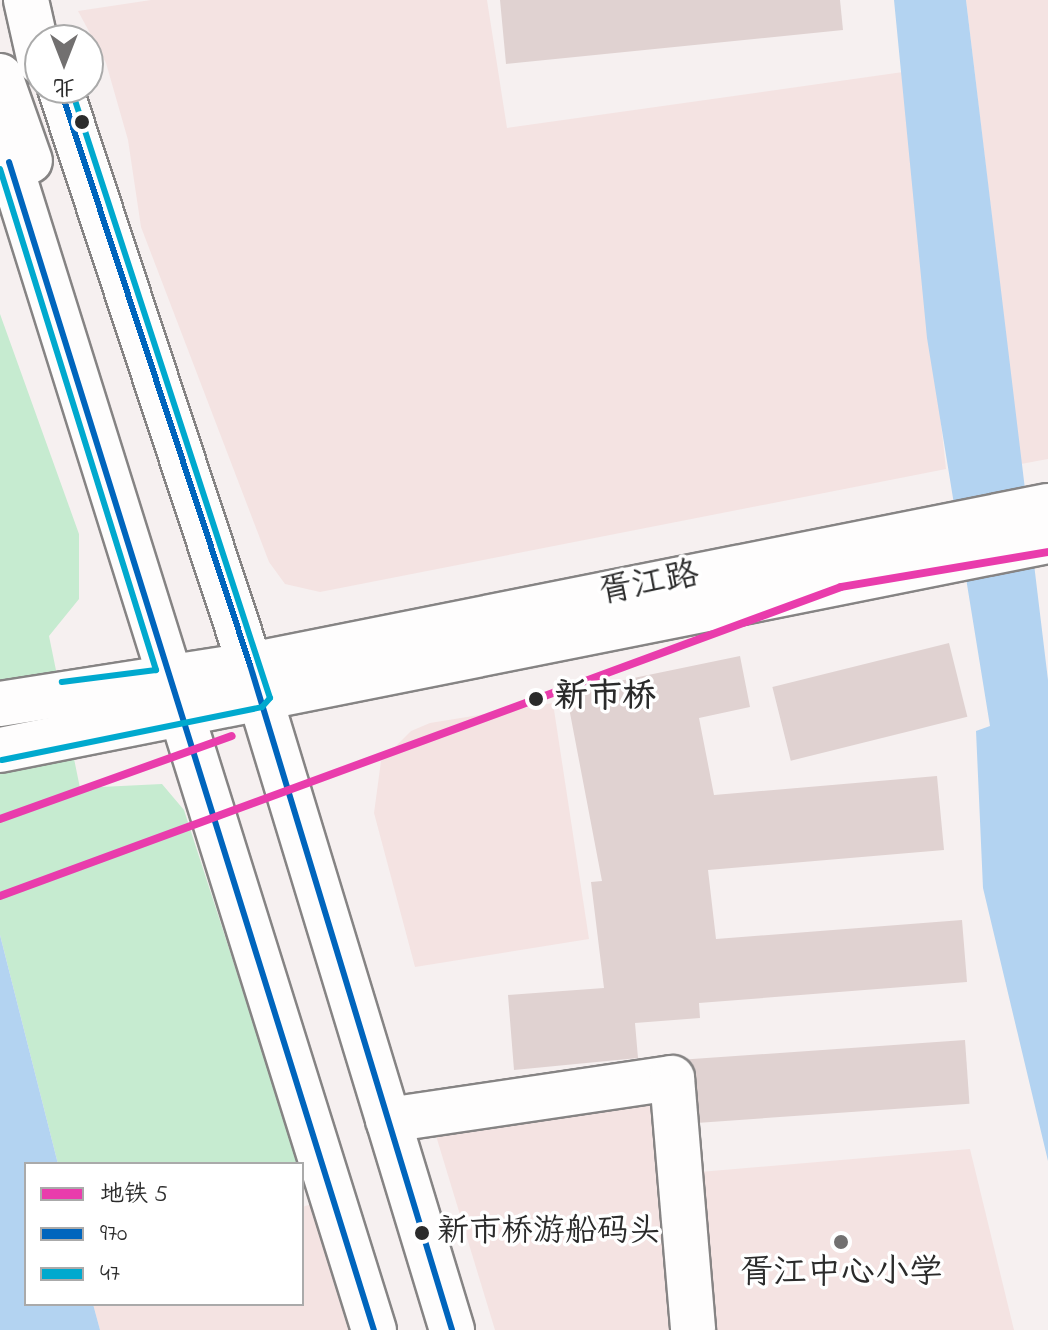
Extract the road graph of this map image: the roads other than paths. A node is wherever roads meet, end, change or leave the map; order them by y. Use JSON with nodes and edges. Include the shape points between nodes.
{"nodes":[{"id":1,"x":26,"y":0,"type":"edge"},
{"id":2,"x":33,"y":0,"type":"edge"},
{"id":3,"x":31,"y":24,"type":"edge"},
{"id":4,"x":41,"y":24,"type":"edge"},
{"id":5,"x":0,"y":76,"type":"edge"},
{"id":6,"x":50,"y":104,"type":"edge"},
{"id":7,"x":65,"y":104,"type":"edge"},
{"id":8,"x":0,"y":133,"type":"edge"},
{"id":9,"x":1048,"y":506,"type":"edge"},
{"id":10,"x":1048,"y":541,"type":"edge"},
{"id":11,"x":893,"y":554,"type":"junction"},
{"id":12,"x":255,"y":681,"type":"junction"},
{"id":13,"x":173,"y":696,"type":"junction"},
{"id":14,"x":0,"y":704,"type":"edge"},
{"id":15,"x":0,"y":750,"type":"edge"},
{"id":16,"x":282,"y":840,"type":"dead end"},
{"id":17,"x":240,"y":849,"type":"dead end"},
{"id":18,"x":388,"y":1120,"type":"junction"},
{"id":19,"x":374,"y":1330,"type":"edge"},
{"id":20,"x":385,"y":1330,"type":"edge"},
{"id":21,"x":442,"y":1330,"type":"edge"},
{"id":22,"x":452,"y":1330,"type":"edge"},
{"id":23,"x":693,"y":1330,"type":"edge"}],
"edges":[{"from":1,"to":3,"type":"main road"},
{"from":2,"to":4,"type":"main road"},
{"from":5,"to":6,"type":"main road","via":[[169,544]]},
{"from":7,"to":12,"type":"main road"},
{"from":8,"to":13,"type":"main road"},
{"from":9,"to":11,"type":"main road","name":"胥江路"},
{"from":10,"to":11,"type":"main road","name":"胥江路"},
{"from":11,"to":12,"type":"main road","name":"胥江路"},
{"from":12,"to":13,"type":"main road","name":"胥江路"},
{"from":12,"to":18,"type":"main road"},
{"from":13,"to":14,"type":"main road","via":[[113,682]]},
{"from":13,"to":15,"type":"main road","via":[[130,726]]},
{"from":13,"to":19,"type":"main road"},
{"from":16,"to":21,"type":"main road","via":[[403,1233]]},
{"from":17,"to":20,"type":"main road"},
{"from":18,"to":22,"type":"main road"},
{"from":18,"to":23,"type":"main road","via":[[672,1078]]}]}
